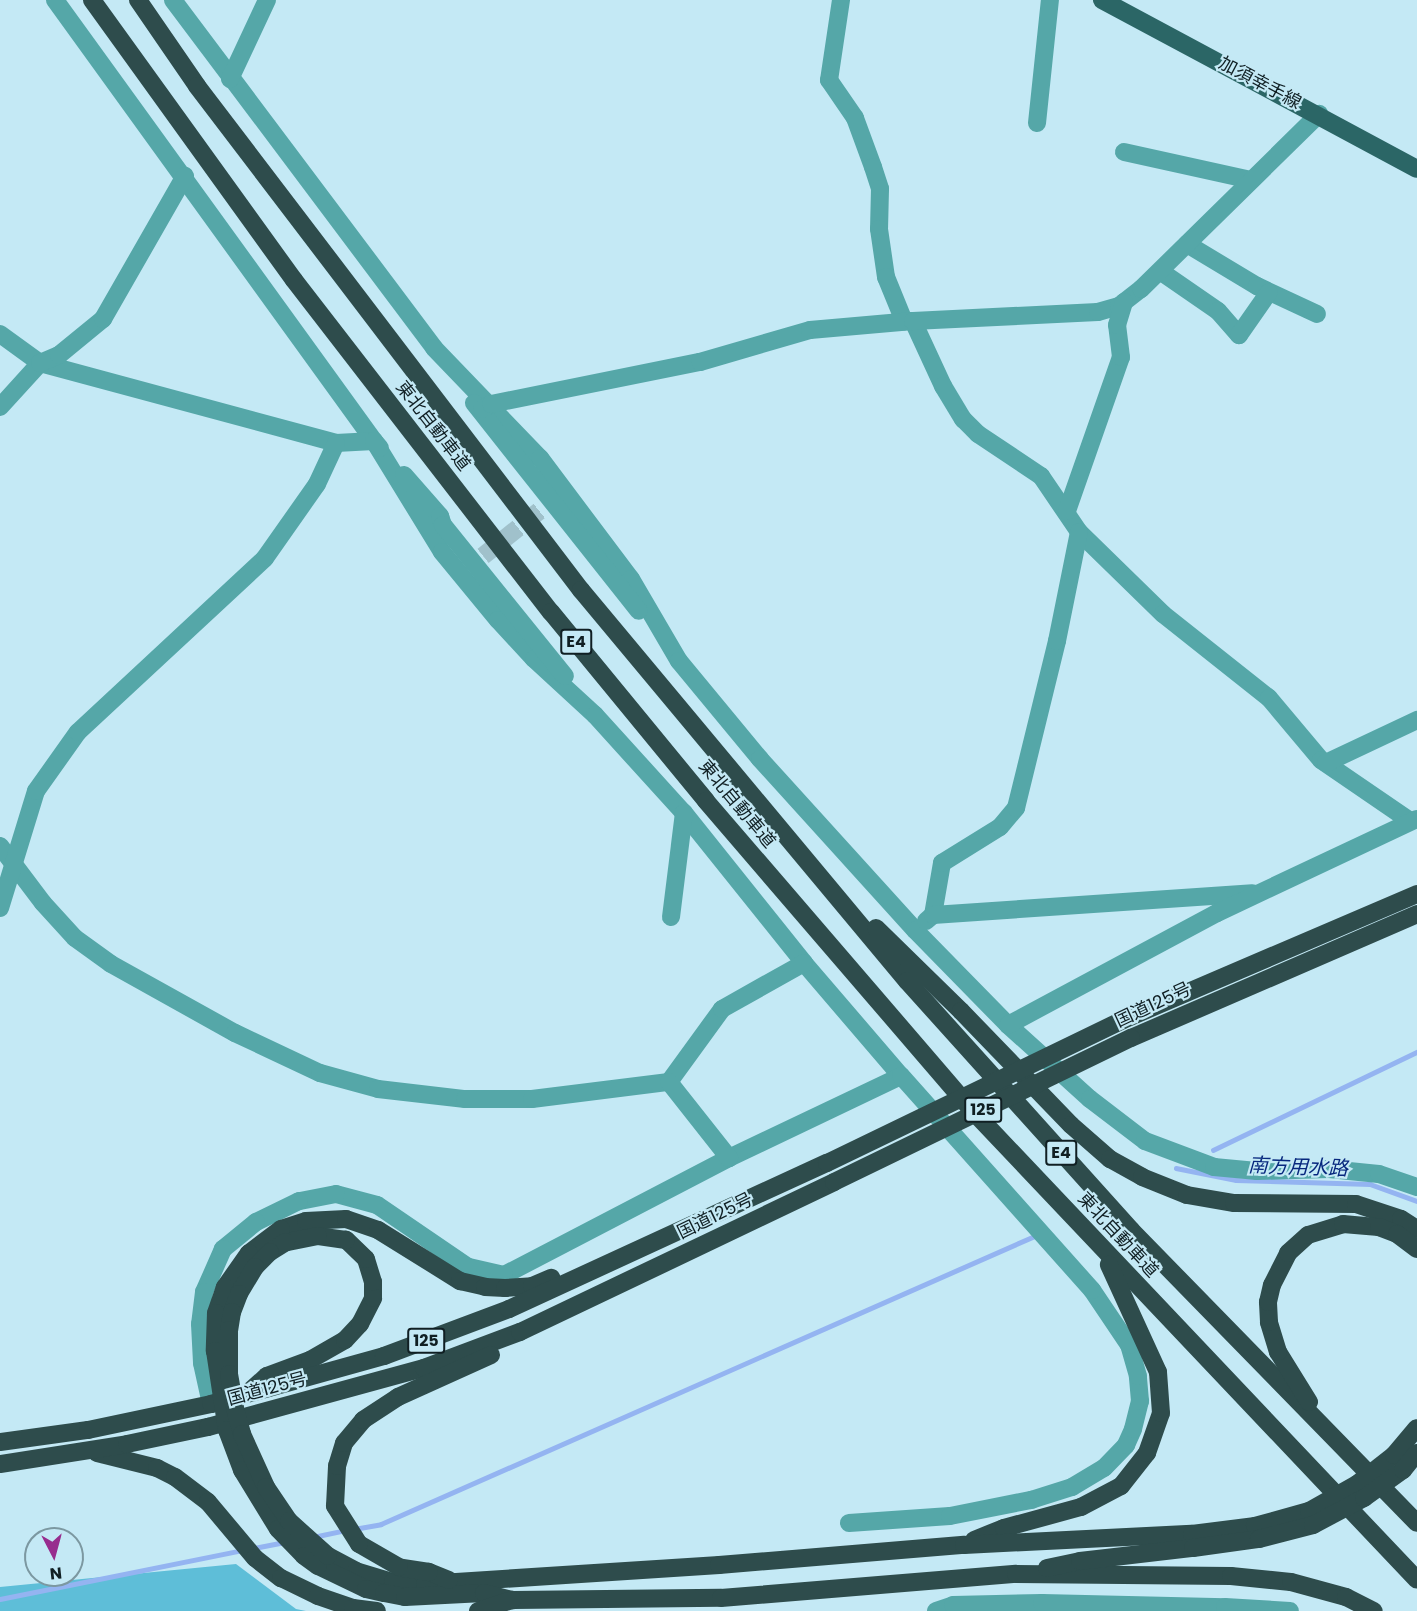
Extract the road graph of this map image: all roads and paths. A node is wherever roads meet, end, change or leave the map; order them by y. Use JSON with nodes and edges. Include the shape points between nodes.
{"nodes":[{"id":1,"x":55,"y":0,"type":"edge"},
{"id":2,"x":92,"y":0,"type":"edge"},
{"id":3,"x":138,"y":0,"type":"edge"},
{"id":4,"x":173,"y":0,"type":"edge"},
{"id":5,"x":267,"y":0,"type":"edge"},
{"id":6,"x":841,"y":0,"type":"edge"},
{"id":7,"x":1050,"y":0,"type":"edge"},
{"id":8,"x":1102,"y":0,"type":"edge"},
{"id":9,"x":230,"y":79,"type":"junction"},
{"id":10,"x":1318,"y":114,"type":"junction"},
{"id":11,"x":1037,"y":123,"type":"dead end"},
{"id":12,"x":1124,"y":152,"type":"dead end"},
{"id":13,"x":1417,"y":169,"type":"edge"},
{"id":14,"x":184,"y":176,"type":"junction"},
{"id":15,"x":1251,"y":180,"type":"junction"},
{"id":16,"x":1187,"y":244,"type":"junction"},
{"id":17,"x":1160,"y":271,"type":"junction"},
{"id":18,"x":1269,"y":292,"type":"junction"},
{"id":19,"x":1124,"y":302,"type":"junction"},
{"id":20,"x":1317,"y":314,"type":"dead end"},
{"id":21,"x":908,"y":321,"type":"junction"},
{"id":22,"x":0,"y":334,"type":"edge"},
{"id":23,"x":40,"y":363,"type":"junction"},
{"id":24,"x":0,"y":407,"type":"edge"},
{"id":25,"x":485,"y":407,"type":"junction"},
{"id":26,"x":374,"y":441,"type":"junction"},
{"id":27,"x":336,"y":443,"type":"junction"},
{"id":28,"x":1066,"y":511,"type":"junction"},
{"id":29,"x":1079,"y":532,"type":"junction"},
{"id":30,"x":680,"y":661,"type":"junction"},
{"id":31,"x":595,"y":715,"type":"junction"},
{"id":32,"x":1417,"y":720,"type":"edge"},
{"id":33,"x":1326,"y":763,"type":"junction"},
{"id":34,"x":684,"y":813,"type":"junction"},
{"id":35,"x":1414,"y":820,"type":"edge"},
{"id":36,"x":0,"y":846,"type":"edge"},
{"id":37,"x":808,"y":862,"type":"junction"},
{"id":38,"x":13,"y":866,"type":"junction"},
{"id":39,"x":1260,"y":892,"type":"junction"},
{"id":40,"x":1417,"y":894,"type":"edge"},
{"id":41,"x":0,"y":908,"type":"edge"},
{"id":42,"x":1417,"y":914,"type":"edge"},
{"id":43,"x":933,"y":915,"type":"junction"},
{"id":44,"x":670,"y":917,"type":"dead end"},
{"id":45,"x":915,"y":930,"type":"junction"},
{"id":46,"x":804,"y":963,"type":"junction"},
{"id":47,"x":1008,"y":1025,"type":"junction"},
{"id":48,"x":901,"y":1076,"type":"junction"},
{"id":49,"x":669,"y":1082,"type":"junction"},
{"id":50,"x":729,"y":1158,"type":"junction"},
{"id":51,"x":1417,"y":1186,"type":"edge"},
{"id":52,"x":1417,"y":1229,"type":"edge"},
{"id":53,"x":678,"y":1234,"type":"junction"},
{"id":54,"x":283,"y":1235,"type":"junction"},
{"id":55,"x":1417,"y":1249,"type":"edge"},
{"id":56,"x":1102,"y":1250,"type":"junction"},
{"id":57,"x":520,"y":1332,"type":"junction"},
{"id":58,"x":245,"y":1395,"type":"junction"},
{"id":59,"x":211,"y":1404,"type":"junction"},
{"id":60,"x":1417,"y":1428,"type":"edge"},
{"id":61,"x":1327,"y":1432,"type":"junction"},
{"id":62,"x":0,"y":1442,"type":"edge"},
{"id":63,"x":88,"y":1451,"type":"junction"},
{"id":64,"x":1417,"y":1453,"type":"edge"},
{"id":65,"x":0,"y":1464,"type":"edge"},
{"id":66,"x":849,"y":1523,"type":"dead end"},
{"id":67,"x":1417,"y":1523,"type":"edge"},
{"id":68,"x":1192,"y":1541,"type":"junction"},
{"id":69,"x":964,"y":1545,"type":"junction"},
{"id":70,"x":323,"y":1561,"type":"junction"},
{"id":71,"x":1016,"y":1574,"type":"junction"},
{"id":72,"x":1417,"y":1580,"type":"edge"},
{"id":73,"x":450,"y":1581,"type":"junction"},
{"id":74,"x":513,"y":1600,"type":"junction"},
{"id":75,"x":1022,"y":1607,"type":"edge"},
{"id":76,"x":377,"y":1611,"type":"edge"},
{"id":77,"x":478,"y":1611,"type":"edge"},
{"id":78,"x":936,"y":1611,"type":"edge"},
{"id":79,"x":1290,"y":1611,"type":"edge"},
{"id":80,"x":1374,"y":1611,"type":"edge"}],
"edges":[{"from":1,"to":14,"type":"street"},
{"from":2,"to":56,"type":"highway","name":"東北自動車道","number":"E4","via":[[294,280],[551,612],[856,977],[969,1107]]},
{"from":3,"to":37,"type":"highway","name":"東北自動車道","number":"E4","via":[[197,86],[581,590]]},
{"from":4,"to":9,"type":"street"},
{"from":5,"to":9,"type":"street"},
{"from":6,"to":21,"type":"street","via":[[829,80],[855,118],[873,167],[880,189],[879,229],[886,277]]},
{"from":7,"to":11,"type":"street"},
{"from":8,"to":10,"type":"main road","name":"加須幸手線"},
{"from":9,"to":25,"type":"street","via":[[434,348]]},
{"from":10,"to":13,"type":"main road","name":"加須幸手線"},
{"from":10,"to":15,"type":"street"},
{"from":12,"to":15,"type":"street"},
{"from":14,"to":23,"type":"street","via":[[103,319],[59,355]]},
{"from":14,"to":26,"type":"street"},
{"from":15,"to":16,"type":"street"},
{"from":16,"to":17,"type":"street"},
{"from":16,"to":18,"type":"street"},
{"from":17,"to":18,"type":"street","via":[[1218,311],[1239,335]]},
{"from":17,"to":19,"type":"street"},
{"from":18,"to":20,"type":"street"},
{"from":19,"to":21,"type":"street","via":[[1098,312]]},
{"from":19,"to":28,"type":"street","via":[[1118,325],[1121,357]]},
{"from":21,"to":25,"type":"street","via":[[810,330],[700,362]]},
{"from":21,"to":28,"type":"street","via":[[963,419],[986,440],[1041,476]]},
{"from":22,"to":23,"type":"street"},
{"from":23,"to":24,"type":"street"},
{"from":23,"to":27,"type":"street"},
{"from":25,"to":30,"type":"street","via":[[547,505]]},
{"from":25,"to":30,"type":"street","via":[[540,458],[631,579]]},
{"from":26,"to":27,"type":"street"},
{"from":26,"to":31,"type":"street","via":[[440,516],[443,525],[478,559]]},
{"from":26,"to":31,"type":"street","via":[[442,552],[520,644]]},
{"from":27,"to":38,"type":"street","via":[[317,484],[265,558],[78,732],[36,791]]},
{"from":28,"to":29,"type":"street"},
{"from":29,"to":33,"type":"street","via":[[1162,614],[1269,698]]},
{"from":29,"to":43,"type":"street","via":[[1016,808],[1000,827],[942,863]]},
{"from":30,"to":45,"type":"street","via":[[760,759]]},
{"from":31,"to":34,"type":"street"},
{"from":32,"to":33,"type":"street"},
{"from":33,"to":35,"type":"street"},
{"from":34,"to":44,"type":"street"},
{"from":34,"to":46,"type":"street"},
{"from":35,"to":39,"type":"street"},
{"from":36,"to":38,"type":"street"},
{"from":37,"to":52,"type":"highway","via":[[1071,1125],[1110,1159],[1187,1195],[1234,1203],[1356,1204],[1401,1219]]},
{"from":37,"to":61,"type":"highway","name":"東北自動車道","number":"E4","via":[[907,981],[1131,1230]]},
{"from":38,"to":41,"type":"street"},
{"from":38,"to":49,"type":"street","via":[[75,938],[111,964],[235,1033],[320,1073],[378,1089],[465,1099],[532,1099]]},
{"from":39,"to":43,"type":"street"},
{"from":39,"to":47,"type":"street"},
{"from":40,"to":53,"type":"highway","name":"国道125号","number":"125","bridge":true,"via":[[1123,1020]]},
{"from":42,"to":57,"type":"highway","name":"国道125号","number":"125","bridge":true,"via":[[1131,1038]]},
{"from":43,"to":45,"type":"street"},
{"from":45,"to":47,"type":"street"},
{"from":46,"to":48,"type":"street"},
{"from":46,"to":49,"type":"street","via":[[722,1009]]},
{"from":47,"to":51,"type":"street","via":[[1090,1099],[1145,1141],[1214,1167],[1257,1171],[1329,1168],[1379,1174]]},
{"from":48,"to":50,"type":"street"},
{"from":48,"to":66,"type":"street","via":[[1092,1290],[1129,1345],[1140,1389],[1133,1429],[1115,1458],[1074,1493],[950,1516]]},
{"from":49,"to":50,"type":"street"},
{"from":50,"to":59,"type":"street","via":[[504,1275],[468,1267],[377,1205],[336,1194],[299,1201],[256,1222],[223,1249],[204,1292],[200,1334]]},
{"from":53,"to":54,"type":"highway","via":[[645,1238],[532,1286],[505,1288],[460,1281],[378,1230],[346,1219],[306,1221]]},
{"from":53,"to":58,"type":"highway","name":"国道125号","number":"125","via":[[508,1309],[394,1353]]},
{"from":54,"to":58,"type":"highway","via":[[346,1240],[366,1259],[373,1298],[360,1324],[345,1340],[310,1360],[267,1376]]},
{"from":54,"to":70,"type":"highway","bridge":true,"via":[[249,1253],[225,1287],[216,1313],[215,1352],[227,1430],[242,1470],[278,1529],[304,1556]]},
{"from":55,"to":61,"type":"highway","via":[[1379,1227],[1342,1224],[1308,1235],[1279,1267],[1268,1302],[1273,1340]]},
{"from":56,"to":69,"type":"highway","via":[[1158,1372],[1161,1413],[1147,1453],[1121,1486],[1081,1507],[1004,1528]]},
{"from":56,"to":72,"type":"highway","name":"東北自動車道","number":"E4"},
{"from":57,"to":63,"type":"highway","name":"国道125号","number":"125","via":[[424,1368],[208,1427]]},
{"from":57,"to":73,"type":"highway","via":[[495,1353],[398,1397],[363,1420],[344,1443],[337,1466],[335,1506],[359,1544],[399,1567],[429,1572]]},
{"from":58,"to":59,"type":"highway","name":"国道125号","number":"125"},
{"from":59,"to":62,"type":"highway","name":"国道125号","number":"125","via":[[88,1430]]},
{"from":60,"to":68,"type":"highway","bridge":true,"via":[[1394,1455],[1366,1477],[1309,1511]]},
{"from":61,"to":67,"type":"highway","name":"東北自動車道","number":"E4"},
{"from":63,"to":65,"type":"highway","name":"国道125号","number":"125"},
{"from":63,"to":76,"type":"highway","via":[[157,1468],[175,1477],[208,1502],[255,1558],[281,1578],[318,1596],[353,1608]]},
{"from":64,"to":68,"type":"highway","bridge":true,"via":[[1402,1470],[1364,1498],[1313,1525],[1259,1539]]},
{"from":68,"to":69,"type":"highway"},
{"from":68,"to":71,"type":"highway"},
{"from":69,"to":73,"type":"highway"},
{"from":70,"to":73,"type":"highway","via":[[393,1582]]},
{"from":70,"to":74,"type":"highway","via":[[366,1589],[384,1593],[405,1597],[484,1593]]},
{"from":71,"to":74,"type":"highway","via":[[721,1598]]},
{"from":71,"to":80,"type":"highway","via":[[1267,1579],[1346,1597]]},
{"from":74,"to":77,"type":"highway"},
{"from":75,"to":78,"type":"street","via":[[953,1605]]},
{"from":75,"to":79,"type":"street","via":[[1225,1606]]}]}
